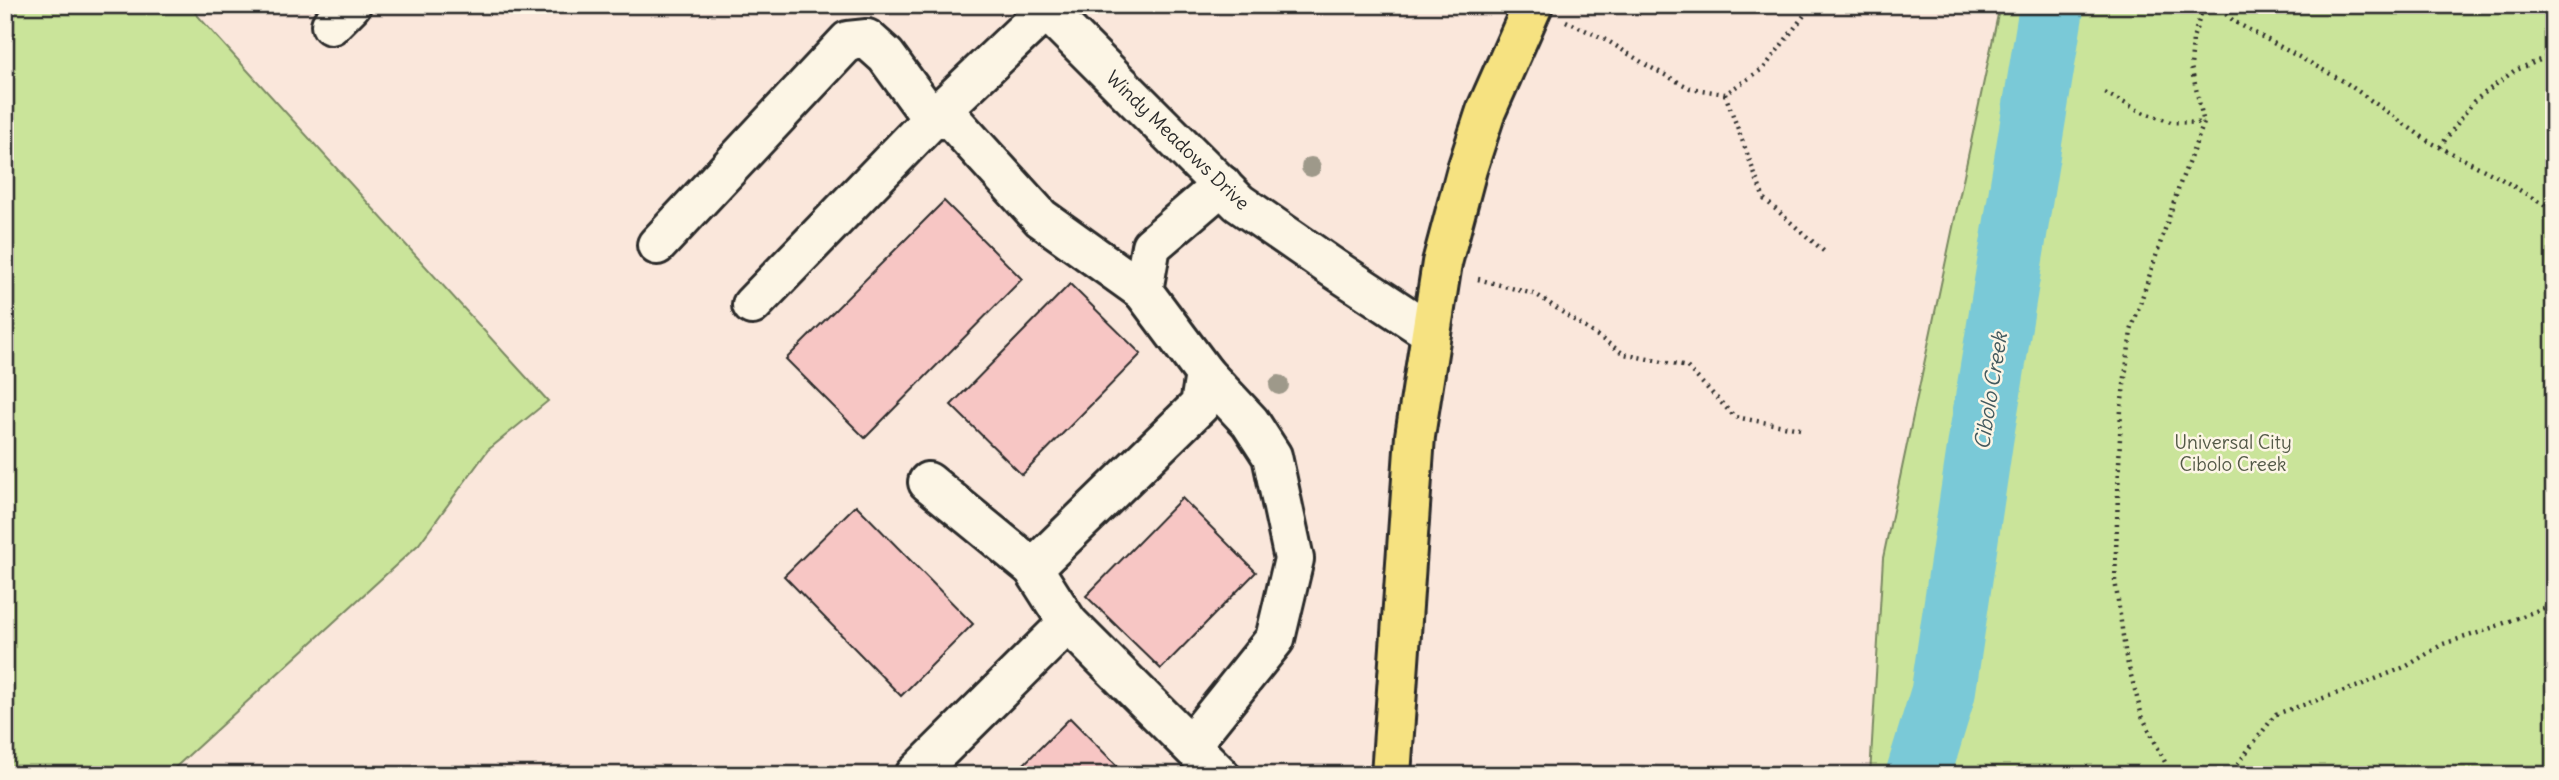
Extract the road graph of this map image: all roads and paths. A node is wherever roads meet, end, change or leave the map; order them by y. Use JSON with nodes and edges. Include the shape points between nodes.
{"nodes":[{"id":1,"x":1812,"y":5,"type":"edge"},
{"id":2,"x":2204,"y":5,"type":"edge"},
{"id":3,"x":2215,"y":5,"type":"edge"},
{"id":4,"x":1044,"y":8,"type":"edge"},
{"id":5,"x":1546,"y":11,"type":"edge"},
{"id":6,"x":2554,"y":54,"type":"edge"},
{"id":7,"x":2105,"y":93,"type":"dead end"},
{"id":8,"x":1725,"y":94,"type":"junction"},
{"id":9,"x":932,"y":119,"type":"junction"},
{"id":10,"x":2204,"y":122,"type":"junction"},
{"id":11,"x":2440,"y":147,"type":"junction"},
{"id":12,"x":1222,"y":185,"type":"junction"},
{"id":13,"x":2554,"y":211,"type":"edge"},
{"id":14,"x":657,"y":245,"type":"dead end"},
{"id":15,"x":1828,"y":254,"type":"dead end"},
{"id":16,"x":1442,"y":263,"type":"junction"},
{"id":17,"x":1143,"y":291,"type":"junction"},
{"id":18,"x":752,"y":306,"type":"dead end"},
{"id":19,"x":1430,"y":332,"type":"junction"},
{"id":20,"x":1205,"y":374,"type":"junction"},
{"id":21,"x":1800,"y":429,"type":"dead end"},
{"id":22,"x":928,"y":482,"type":"dead end"},
{"id":23,"x":1033,"y":568,"type":"junction"},
{"id":24,"x":2554,"y":604,"type":"edge"},
{"id":25,"x":1068,"y":623,"type":"junction"},
{"id":26,"x":1191,"y":744,"type":"junction"},
{"id":27,"x":915,"y":775,"type":"edge"},
{"id":28,"x":1220,"y":775,"type":"edge"},
{"id":29,"x":1391,"y":775,"type":"edge"},
{"id":30,"x":2169,"y":775,"type":"edge"},
{"id":31,"x":2229,"y":775,"type":"edge"}],
"edges":[{"from":1,"to":8,"type":"path","via":[[1764,68]]},
{"from":2,"to":10,"type":"path","via":[[2193,38],[2191,67]]},
{"from":3,"to":11,"type":"path","via":[[2235,22],[2345,82]]},
{"from":4,"to":9,"type":"street"},
{"from":4,"to":12,"type":"street","name":"Windy Meadows Drive"},
{"from":5,"to":8,"type":"path","via":[[1690,88]]},
{"from":5,"to":16,"type":"main road","via":[[1486,111]]},
{"from":6,"to":11,"type":"path","via":[[2514,71],[2474,101]]},
{"from":7,"to":10,"type":"path","via":[[2171,122]]},
{"from":8,"to":15,"type":"path","via":[[1764,199]]},
{"from":9,"to":14,"type":"street","via":[[886,56],[866,39],[848,41]]},
{"from":9,"to":17,"type":"street","via":[[951,119],[1041,218]]},
{"from":9,"to":18,"type":"street"},
{"from":10,"to":30,"type":"path","via":[[2131,331],[2121,408],[2115,580],[2126,657],[2142,716]]},
{"from":11,"to":13,"type":"path"},
{"from":12,"to":17,"type":"street","via":[[1151,246]]},
{"from":12,"to":19,"type":"street","name":"Windy Meadows Drive","via":[[1239,203]]},
{"from":16,"to":19,"type":"main road"},
{"from":16,"to":21,"type":"path","via":[[1486,283],[1537,295],[1625,354],[1687,367],[1735,417]]},
{"from":17,"to":20,"type":"street"},
{"from":19,"to":29,"type":"main road","via":[[1415,436]]},
{"from":20,"to":23,"type":"street","via":[[1200,405]]},
{"from":20,"to":26,"type":"street","via":[[1250,422],[1272,456],[1294,559],[1275,639]]},
{"from":22,"to":23,"type":"street"},
{"from":23,"to":25,"type":"street"},
{"from":24,"to":31,"type":"path","via":[[2443,644],[2407,666],[2357,687],[2276,714]]},
{"from":25,"to":26,"type":"street"},
{"from":25,"to":27,"type":"street"},
{"from":26,"to":28,"type":"street"}]}
